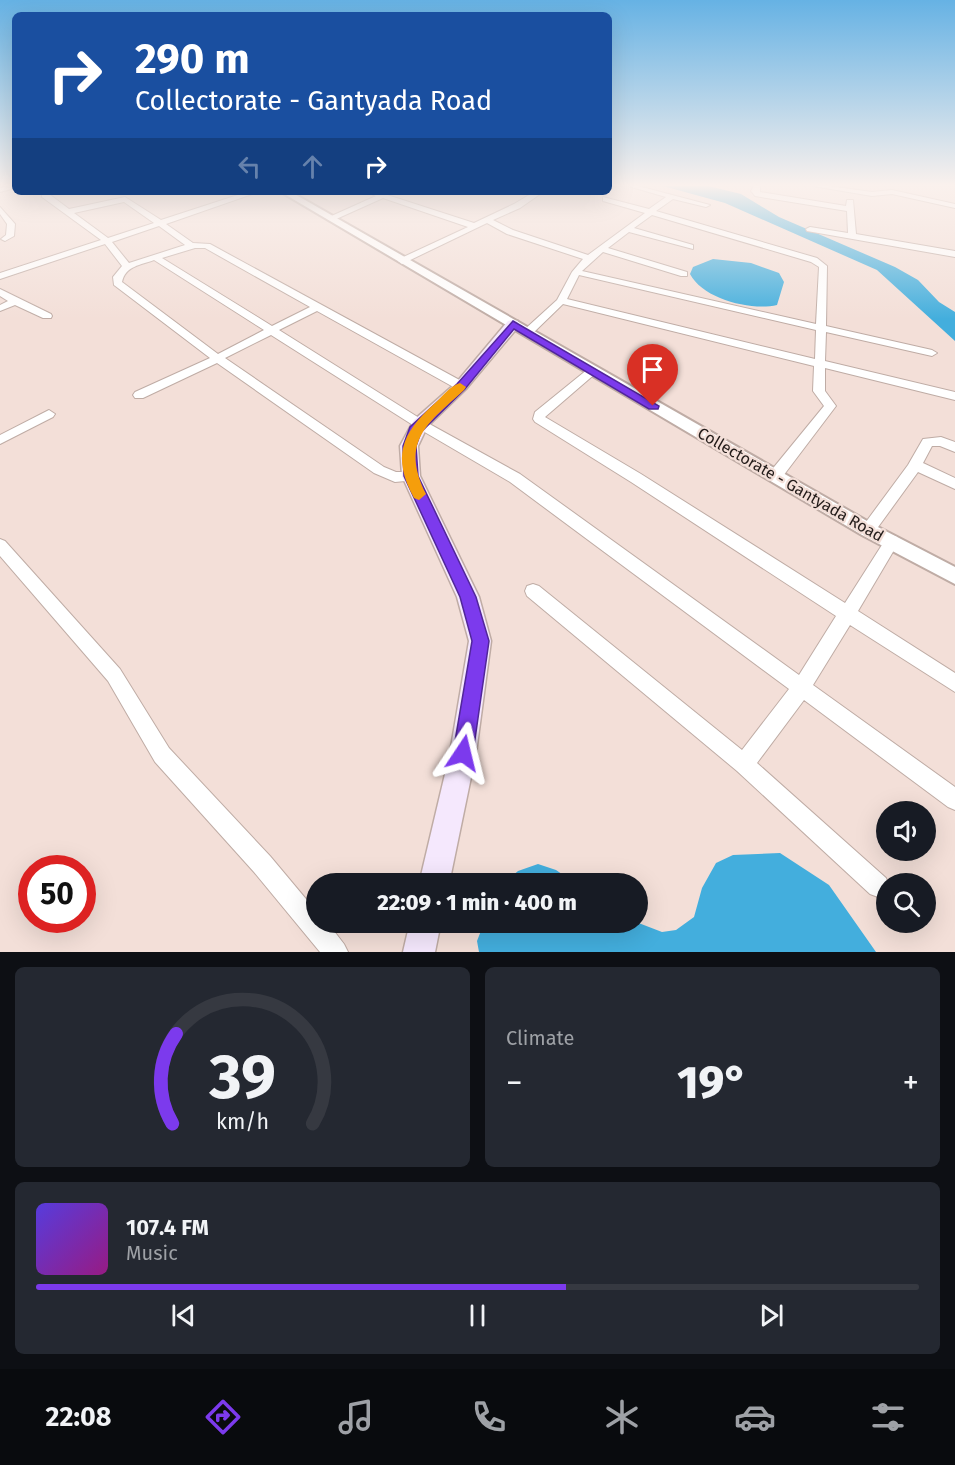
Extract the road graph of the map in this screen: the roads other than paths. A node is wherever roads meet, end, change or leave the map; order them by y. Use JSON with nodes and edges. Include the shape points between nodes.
{"nodes":[{"id":1,"x":93,"y":230,"type":"edge"},
{"id":2,"x":135,"y":230,"type":"edge"},
{"id":3,"x":169,"y":230,"type":"edge"},
{"id":4,"x":352,"y":230,"type":"edge"},
{"id":5,"x":465,"y":230,"type":"edge"},
{"id":6,"x":507,"y":230,"type":"edge"},
{"id":7,"x":626,"y":230,"type":"edge"},
{"id":8,"x":633,"y":230,"type":"edge"},
{"id":9,"x":712,"y":230,"type":"edge"},
{"id":10,"x":817,"y":230,"type":"edge"},
{"id":11,"x":852,"y":230,"type":"edge"},
{"id":12,"x":852,"y":237,"type":"junction"},
{"id":13,"x":106,"y":240,"type":"junction"},
{"id":14,"x":192,"y":246,"type":"junction"},
{"id":15,"x":690,"y":248,"type":"dead end"},
{"id":16,"x":602,"y":249,"type":"junction"},
{"id":17,"x":955,"y":254,"type":"edge"},
{"id":18,"x":156,"y":258,"type":"junction"},
{"id":19,"x":589,"y":258,"type":"junction"},
{"id":20,"x":402,"y":261,"type":"junction"},
{"id":21,"x":127,"y":266,"type":"junction"},
{"id":22,"x":576,"y":272,"type":"junction"},
{"id":23,"x":684,"y":274,"type":"dead end"},
{"id":24,"x":0,"y":276,"type":"edge"},
{"id":25,"x":0,"y":292,"type":"edge"},
{"id":26,"x":561,"y":301,"type":"junction"},
{"id":27,"x":15,"y":302,"type":"junction"},
{"id":28,"x":318,"y":306,"type":"junction"},
{"id":29,"x":0,"y":308,"type":"edge"},
{"id":30,"x":46,"y":316,"type":"dead end"},
{"id":31,"x":820,"y":327,"type":"junction"},
{"id":32,"x":521,"y":328,"type":"junction"},
{"id":33,"x":270,"y":330,"type":"junction"},
{"id":34,"x":932,"y":353,"type":"dead end"},
{"id":35,"x":218,"y":358,"type":"junction"},
{"id":36,"x":818,"y":363,"type":"junction"},
{"id":37,"x":592,"y":371,"type":"junction"},
{"id":38,"x":461,"y":386,"type":"junction"},
{"id":39,"x":139,"y":395,"type":"dead end"},
{"id":40,"x":955,"y":396,"type":"edge"},
{"id":41,"x":49,"y":414,"type":"dead end"},
{"id":42,"x":420,"y":424,"type":"junction"},
{"id":43,"x":0,"y":440,"type":"edge"},
{"id":44,"x":955,"y":447,"type":"edge"},
{"id":45,"x":915,"y":465,"type":"junction"},
{"id":46,"x":411,"y":476,"type":"junction"},
{"id":47,"x":776,"y":476,"type":"junction"},
{"id":48,"x":955,"y":484,"type":"edge"},
{"id":49,"x":868,"y":530,"type":"junction"},
{"id":50,"x":892,"y":541,"type":"junction"},
{"id":51,"x":0,"y":545,"type":"edge"},
{"id":52,"x":955,"y":576,"type":"edge"},
{"id":53,"x":533,"y":591,"type":"dead end"},
{"id":54,"x":848,"y":613,"type":"junction"},
{"id":55,"x":955,"y":683,"type":"edge"},
{"id":56,"x":802,"y":687,"type":"junction"},
{"id":57,"x":744,"y":764,"type":"junction"},
{"id":58,"x":955,"y":800,"type":"edge"},
{"id":59,"x":436,"y":873,"type":"edge"},
{"id":60,"x":876,"y":884,"type":"edge"},
{"id":61,"x":423,"y":933,"type":"edge"},
{"id":62,"x":336,"y":952,"type":"edge"},
{"id":63,"x":419,"y":952,"type":"edge"}],
"edges":[{"from":1,"to":13,"type":"street"},
{"from":2,"to":13,"type":"street"},
{"from":3,"to":14,"type":"street"},
{"from":4,"to":20,"type":"street","name":"Collectorate - Gantyada Road"},
{"from":5,"to":20,"type":"street"},
{"from":6,"to":19,"type":"street"},
{"from":7,"to":16,"type":"street"},
{"from":8,"to":15,"type":"street"},
{"from":9,"to":31,"type":"street","via":[[822,264]]},
{"from":10,"to":12,"type":"street"},
{"from":11,"to":12,"type":"street"},
{"from":12,"to":17,"type":"street"},
{"from":13,"to":21,"type":"street"},
{"from":13,"to":24,"type":"street"},
{"from":14,"to":18,"type":"street"},
{"from":14,"to":28,"type":"street","via":[[207,246]]},
{"from":16,"to":19,"type":"street"},
{"from":16,"to":23,"type":"street"},
{"from":18,"to":21,"type":"street"},
{"from":18,"to":33,"type":"street"},
{"from":19,"to":22,"type":"street"},
{"from":20,"to":32,"type":"street","name":"Collectorate - Gantyada Road"},
{"from":21,"to":35,"type":"street","via":[[117,283]]},
{"from":22,"to":26,"type":"street"},
{"from":22,"to":31,"type":"street"},
{"from":25,"to":27,"type":"street"},
{"from":26,"to":32,"type":"street"},
{"from":26,"to":36,"type":"street"},
{"from":27,"to":29,"type":"street"},
{"from":27,"to":30,"type":"street"},
{"from":28,"to":33,"type":"street"},
{"from":28,"to":38,"type":"street"},
{"from":31,"to":34,"type":"street"},
{"from":31,"to":36,"type":"street"},
{"from":32,"to":37,"type":"street","name":"Collectorate - Gantyada Road"},
{"from":32,"to":38,"type":"main road"},
{"from":33,"to":35,"type":"street"},
{"from":33,"to":42,"type":"street"},
{"from":35,"to":39,"type":"street"},
{"from":35,"to":46,"type":"street","via":[[379,470],[394,477]]},
{"from":36,"to":40,"type":"street"},
{"from":36,"to":47,"type":"street","via":[[819,391],[830,406]]},
{"from":37,"to":47,"type":"street","name":"Collectorate - Gantyada Road"},
{"from":37,"to":54,"type":"street","via":[[539,419]]},
{"from":38,"to":42,"type":"main road"},
{"from":41,"to":43,"type":"street"},
{"from":42,"to":46,"type":"main road","via":[[409,446]]},
{"from":42,"to":56,"type":"street","via":[[515,478]]},
{"from":44,"to":45,"type":"street","via":[[941,441],[928,442]]},
{"from":45,"to":48,"type":"street"},
{"from":45,"to":49,"type":"street"},
{"from":46,"to":59,"type":"main road","via":[[468,597],[480,641],[463,753]]},
{"from":47,"to":49,"type":"street","name":"Collectorate - Gantyada Road"},
{"from":49,"to":50,"type":"street","name":"Collectorate - Gantyada Road"},
{"from":50,"to":52,"type":"street","name":"Collectorate - Gantyada Road"},
{"from":50,"to":54,"type":"street"},
{"from":51,"to":62,"type":"street","via":[[114,675],[162,755]]},
{"from":53,"to":57,"type":"street"},
{"from":54,"to":55,"type":"street"},
{"from":54,"to":56,"type":"street"},
{"from":56,"to":57,"type":"street"},
{"from":56,"to":58,"type":"street"},
{"from":57,"to":60,"type":"street"},
{"from":61,"to":63,"type":"main road"}]}
